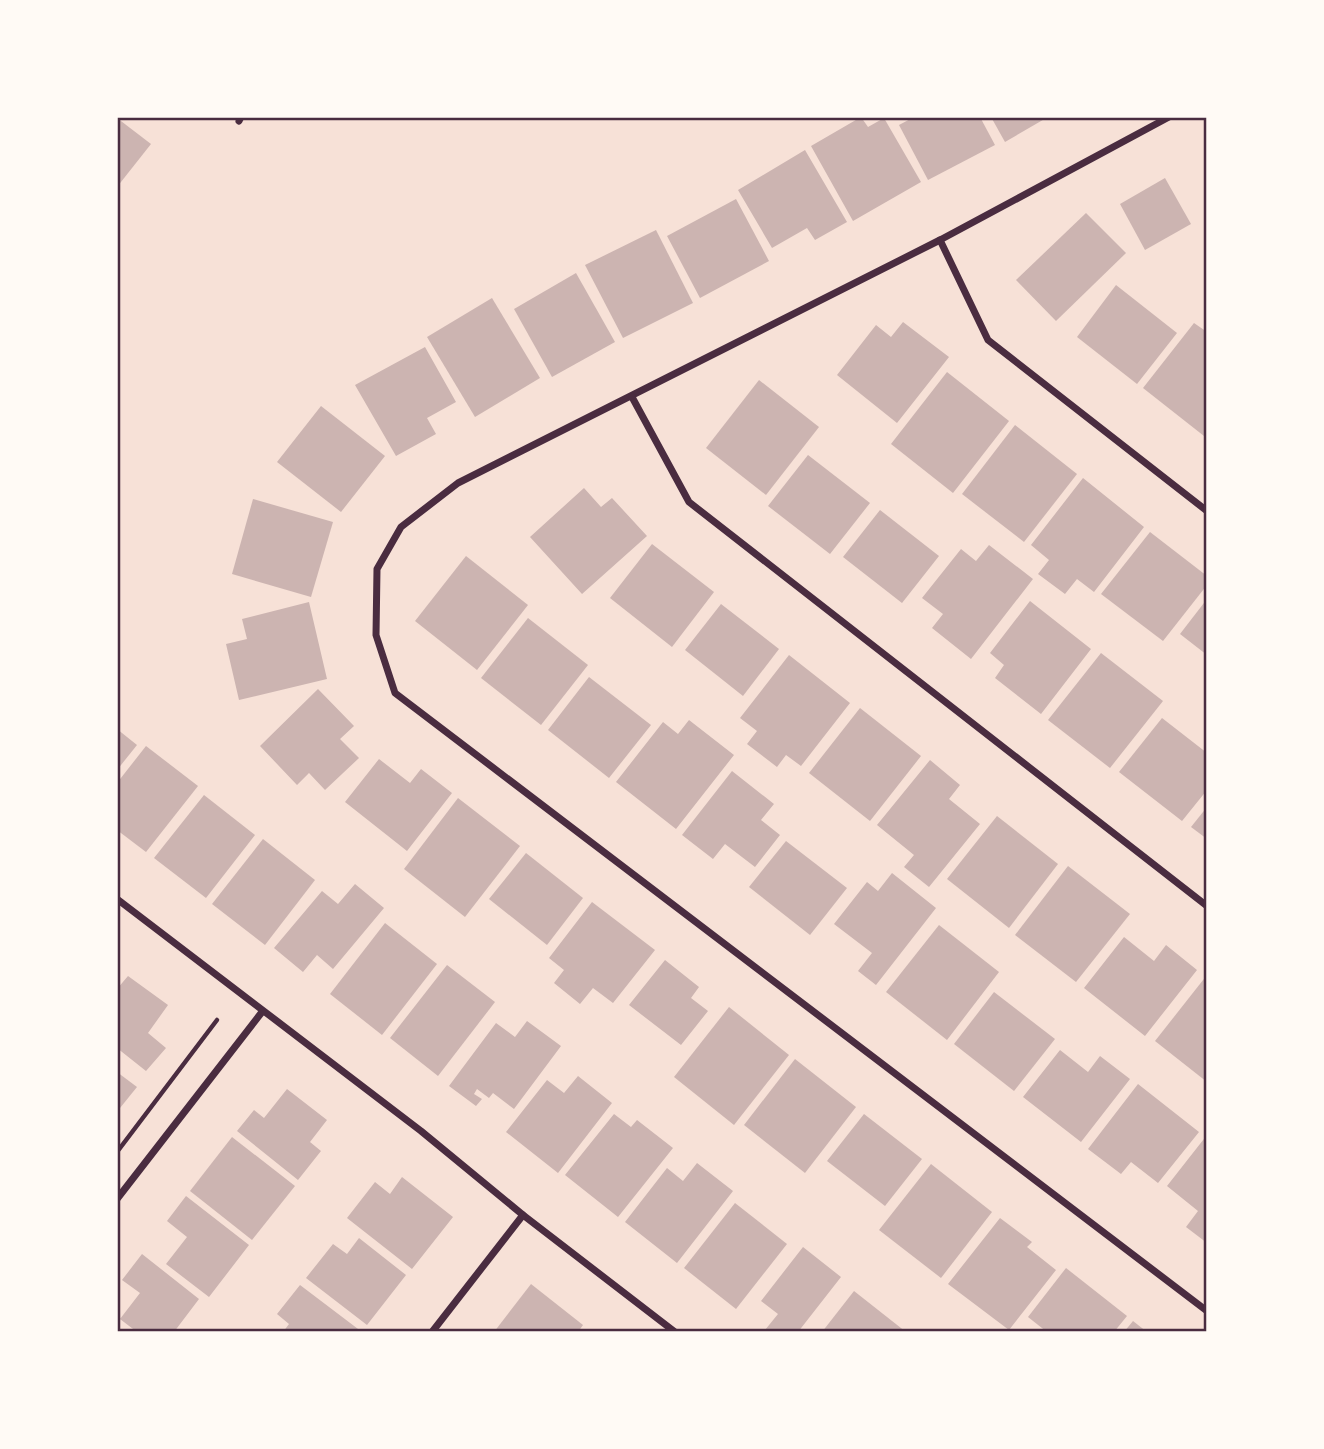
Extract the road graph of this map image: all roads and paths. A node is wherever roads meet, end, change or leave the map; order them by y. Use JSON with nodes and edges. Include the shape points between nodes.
{"nodes":[{"id":1,"x":1169,"y":117,"type":"edge"},
{"id":2,"x":940,"y":240,"type":"junction"},
{"id":3,"x":632,"y":397,"type":"junction"},
{"id":4,"x":1207,"y":511,"type":"edge"},
{"id":5,"x":117,"y":900,"type":"edge"},
{"id":6,"x":1207,"y":906,"type":"edge"},
{"id":7,"x":262,"y":1012,"type":"junction"},
{"id":8,"x":217,"y":1020,"type":"dead end"},
{"id":9,"x":117,"y":1152,"type":"edge"},
{"id":10,"x":117,"y":1199,"type":"edge"},
{"id":11,"x":523,"y":1215,"type":"junction"},
{"id":12,"x":1207,"y":1311,"type":"edge"},
{"id":13,"x":432,"y":1332,"type":"edge"},
{"id":14,"x":675,"y":1332,"type":"edge"}],
"edges":[{"from":1,"to":2,"type":"street"},
{"from":2,"to":3,"type":"street"},
{"from":2,"to":4,"type":"street","via":[[988,340]]},
{"from":3,"to":6,"type":"street","via":[[688,502]]},
{"from":3,"to":12,"type":"street","via":[[458,483],[401,527],[377,569],[376,635],[395,693]]},
{"from":5,"to":7,"type":"street"},
{"from":7,"to":10,"type":"street"},
{"from":7,"to":11,"type":"street"},
{"from":8,"to":9,"type":"path"},
{"from":11,"to":13,"type":"street"},
{"from":11,"to":14,"type":"street"}]}
